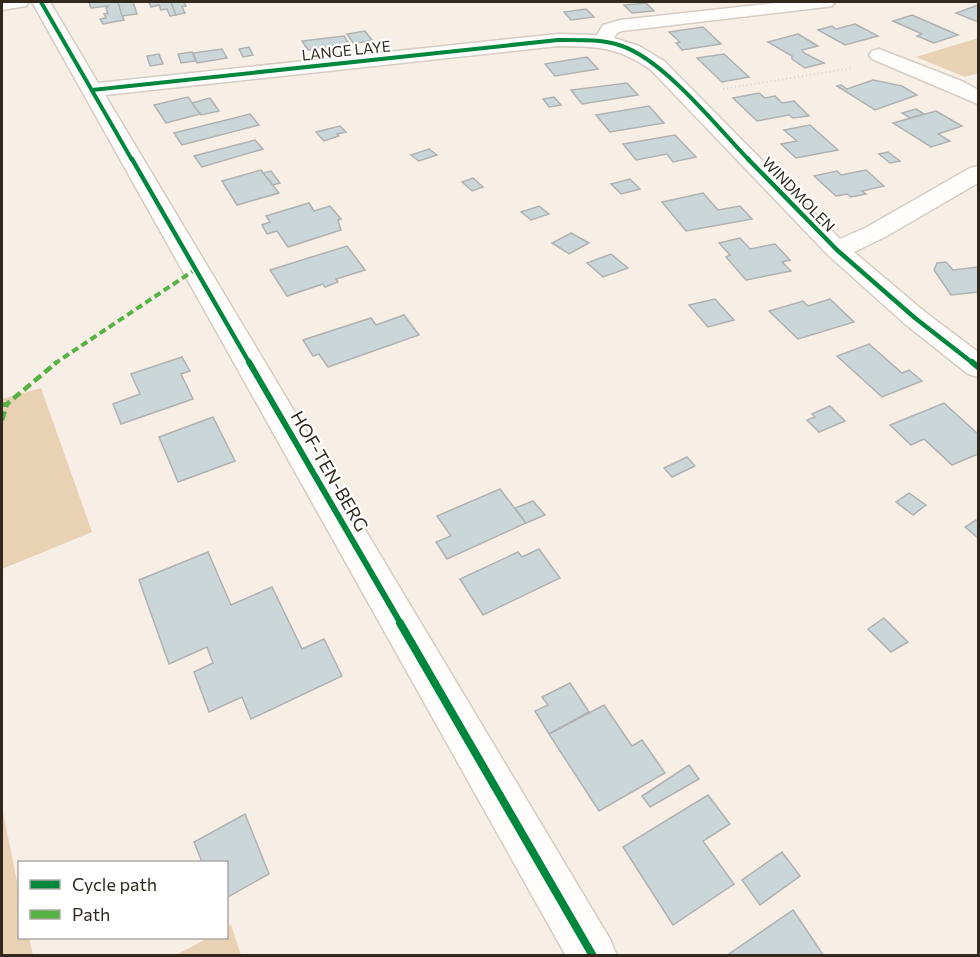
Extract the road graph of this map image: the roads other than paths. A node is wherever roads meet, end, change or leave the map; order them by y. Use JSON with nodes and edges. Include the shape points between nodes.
{"nodes":[{"id":1,"x":20,"y":2,"type":"edge"},
{"id":2,"x":41,"y":2,"type":"edge"},
{"id":3,"x":826,"y":2,"type":"edge"},
{"id":4,"x":2,"y":5,"type":"edge"},
{"id":5,"x":603,"y":40,"type":"junction"},
{"id":6,"x":879,"y":55,"type":"road end"},
{"id":7,"x":92,"y":90,"type":"junction"},
{"id":8,"x":978,"y":98,"type":"edge"},
{"id":9,"x":978,"y":173,"type":"edge"},
{"id":10,"x":837,"y":250,"type":"junction"},
{"id":11,"x":978,"y":367,"type":"edge"},
{"id":12,"x":593,"y":956,"type":"edge"}],
"edges":[{"from":1,"to":4,"type":"street"},
{"from":2,"to":7,"type":"street","name":"HOF-TEN-BERG"},
{"from":3,"to":5,"type":"street","via":[[620,26],[610,29]]},
{"from":5,"to":7,"type":"street","name":"LANGE LAYE","via":[[558,40]]},
{"from":5,"to":10,"type":"street","name":"WINDMOLEN","via":[[641,54],[657,65]]},
{"from":6,"to":8,"type":"street"},
{"from":7,"to":12,"type":"street","name":"HOF-TEN-BERG"},
{"from":9,"to":10,"type":"street","name":"WINDMOLEN"},
{"from":10,"to":11,"type":"street","name":"WINDMOLEN"}]}
